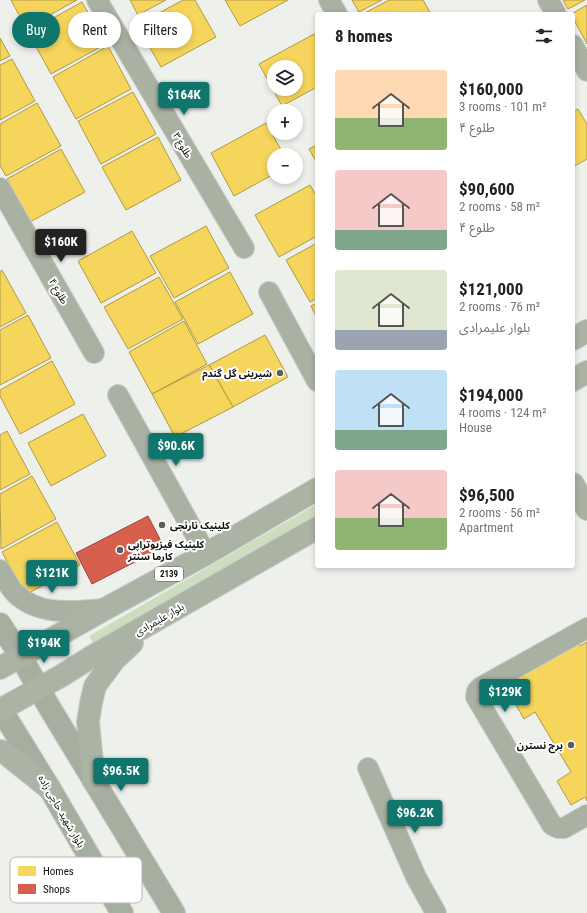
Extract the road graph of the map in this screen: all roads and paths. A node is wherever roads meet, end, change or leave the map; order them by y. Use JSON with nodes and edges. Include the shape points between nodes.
{"nodes":[{"id":1,"x":98,"y":0,"type":"edge"},
{"id":2,"x":329,"y":0,"type":"edge"},
{"id":3,"x":548,"y":0,"type":"edge"},
{"id":4,"x":336,"y":12,"type":"edge"},
{"id":5,"x":555,"y":12,"type":"edge"},
{"id":6,"x":575,"y":49,"type":"edge"},
{"id":7,"x":587,"y":71,"type":"edge"},
{"id":8,"x":0,"y":188,"type":"edge"},
{"id":9,"x":244,"y":248,"type":"dead end"},
{"id":10,"x":269,"y":292,"type":"dead end"},
{"id":11,"x":587,"y":331,"type":"edge"},
{"id":12,"x":575,"y":338,"type":"edge"},
{"id":13,"x":94,"y":353,"type":"dead end"},
{"id":14,"x":587,"y":372,"type":"edge"},
{"id":15,"x":315,"y":377,"type":"edge"},
{"id":16,"x":575,"y":379,"type":"edge"},
{"id":17,"x":118,"y":395,"type":"dead end"},
{"id":18,"x":575,"y":488,"type":"edge"},
{"id":19,"x":315,"y":490,"type":"edge"},
{"id":20,"x":587,"y":509,"type":"edge"},
{"id":21,"x":315,"y":529,"type":"edge"},
{"id":22,"x":206,"y":554,"type":"junction"},
{"id":23,"x":0,"y":570,"type":"edge"},
{"id":24,"x":104,"y":609,"type":"junction"},
{"id":25,"x":158,"y":620,"type":"junction"},
{"id":26,"x":0,"y":624,"type":"edge"},
{"id":27,"x":587,"y":628,"type":"edge"},
{"id":28,"x":21,"y":657,"type":"junction"},
{"id":29,"x":0,"y":668,"type":"edge"},
{"id":30,"x":39,"y":688,"type":"junction"},
{"id":31,"x":0,"y":709,"type":"edge"},
{"id":32,"x":0,"y":751,"type":"edge"},
{"id":33,"x":368,"y":768,"type":"dead end"},
{"id":34,"x":94,"y":781,"type":"junction"},
{"id":35,"x":50,"y":789,"type":"junction"},
{"id":36,"x":587,"y":815,"type":"edge"},
{"id":37,"x":89,"y":857,"type":"edge"},
{"id":38,"x":140,"y":857,"type":"edge"},
{"id":39,"x":142,"y":860,"type":"edge"},
{"id":40,"x":116,"y":903,"type":"edge"},
{"id":41,"x":122,"y":913,"type":"edge"},
{"id":42,"x":174,"y":913,"type":"edge"},
{"id":43,"x":436,"y":913,"type":"edge"}],
"edges":[{"from":1,"to":9,"type":"street","name":"طلوع ۳"},
{"from":2,"to":4,"type":"street"},
{"from":3,"to":5,"type":"street"},
{"from":6,"to":7,"type":"street"},
{"from":8,"to":13,"type":"street","name":"طلوع ۴"},
{"from":10,"to":15,"type":"street"},
{"from":11,"to":12,"type":"main road"},
{"from":14,"to":16,"type":"main road"},
{"from":17,"to":22,"type":"street"},
{"from":18,"to":20,"type":"street"},
{"from":19,"to":22,"type":"main road","number":"2139"},
{"from":21,"to":25,"type":"main road","name":"بلوار علیمرادی"},
{"from":22,"to":24,"type":"main road","number":"2139"},
{"from":23,"to":24,"type":"street","via":[[16,593],[38,607],[61,612]]},
{"from":24,"to":28,"type":"main road","number":"2139"},
{"from":25,"to":30,"type":"main road","name":"بلوار علیمرادی"},
{"from":25,"to":34,"type":"main road","via":[[114,660],[95,686],[88,722]]},
{"from":26,"to":28,"type":"main road"},
{"from":27,"to":36,"type":"street","via":[[480,687],[476,697],[552,825],[564,828]]},
{"from":28,"to":29,"type":"main road"},
{"from":28,"to":30,"type":"main road"},
{"from":30,"to":31,"type":"main road","name":"بلوار علیمرادی"},
{"from":30,"to":34,"type":"main road"},
{"from":31,"to":35,"type":"main road","name":"بلوار شهید حاجی زاده"},
{"from":32,"to":35,"type":"main road"},
{"from":33,"to":43,"type":"street","via":[[416,877]]},
{"from":34,"to":38,"type":"main road"},
{"from":35,"to":37,"type":"main road","name":"بلوار شهید حاجی زاده"},
{"from":39,"to":42,"type":"main road"},
{"from":40,"to":41,"type":"main road","name":"بلوار شهید حاجی زاده"}]}
